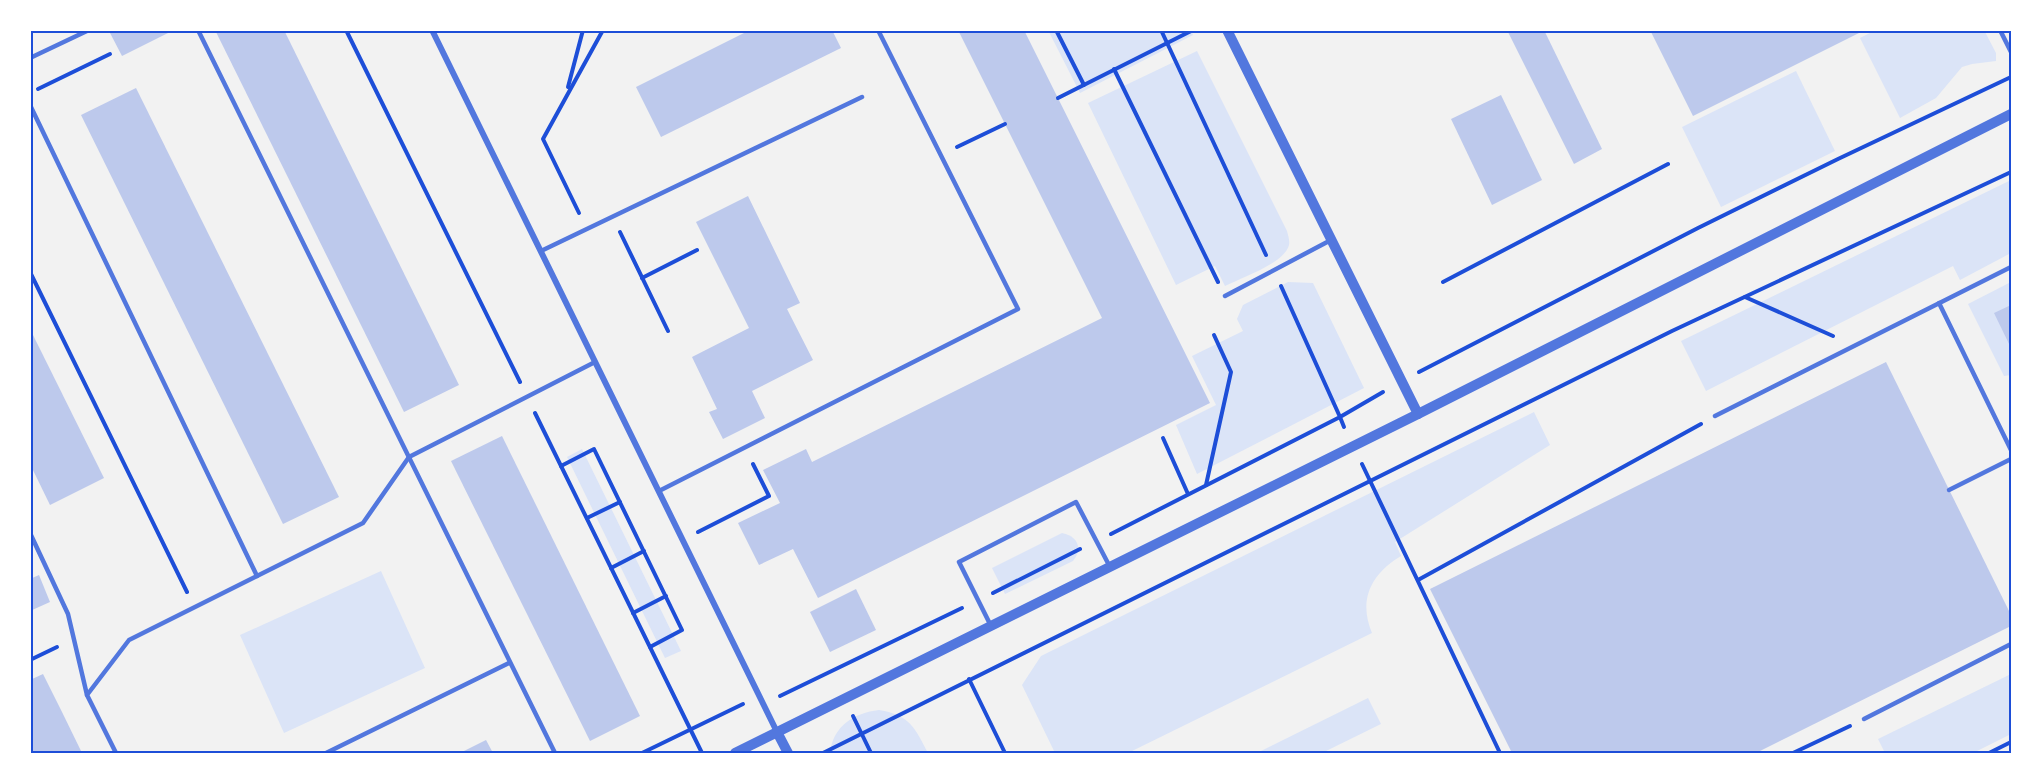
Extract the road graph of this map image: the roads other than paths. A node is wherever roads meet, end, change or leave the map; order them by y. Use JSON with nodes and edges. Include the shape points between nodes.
{"nodes":[{"id":1,"x":89,"y":30,"type":"edge"},
{"id":2,"x":198,"y":30,"type":"edge"},
{"id":3,"x":432,"y":30,"type":"edge"},
{"id":4,"x":878,"y":30,"type":"edge"},
{"id":5,"x":1227,"y":30,"type":"edge"},
{"id":6,"x":2000,"y":30,"type":"edge"},
{"id":7,"x":2011,"y":52,"type":"edge"},
{"id":8,"x":30,"y":58,"type":"edge"},
{"id":9,"x":862,"y":97,"type":"dead end"},
{"id":10,"x":30,"y":105,"type":"edge"},
{"id":11,"x":2011,"y":114,"type":"edge"},
{"id":12,"x":1331,"y":240,"type":"junction"},
{"id":13,"x":541,"y":251,"type":"junction"},
{"id":14,"x":2011,"y":267,"type":"edge"},
{"id":15,"x":1224,"y":296,"type":"road end"},
{"id":16,"x":1939,"y":303,"type":"junction"},
{"id":17,"x":596,"y":362,"type":"junction"},
{"id":18,"x":1418,"y":414,"type":"junction"},
{"id":19,"x":1715,"y":416,"type":"road end"},
{"id":20,"x":2011,"y":450,"type":"edge"},
{"id":21,"x":410,"y":457,"type":"junction"},
{"id":22,"x":2011,"y":459,"type":"edge"},
{"id":23,"x":1949,"y":490,"type":"dead end"},
{"id":24,"x":659,"y":491,"type":"junction"},
{"id":25,"x":30,"y":533,"type":"edge"},
{"id":26,"x":1110,"y":567,"type":"junction"},
{"id":27,"x":257,"y":576,"type":"junction"},
{"id":28,"x":991,"y":626,"type":"junction"},
{"id":29,"x":2011,"y":644,"type":"edge"},
{"id":30,"x":509,"y":663,"type":"junction"},
{"id":31,"x":87,"y":695,"type":"junction"},
{"id":32,"x":1864,"y":719,"type":"road end"},
{"id":33,"x":777,"y":732,"type":"junction"},
{"id":34,"x":116,"y":753,"type":"edge"},
{"id":35,"x":326,"y":753,"type":"edge"},
{"id":36,"x":555,"y":753,"type":"edge"},
{"id":37,"x":735,"y":753,"type":"edge"},
{"id":38,"x":788,"y":753,"type":"edge"}],
"edges":[{"from":1,"to":8,"type":"lane"},
{"from":2,"to":21,"type":"lane"},
{"from":3,"to":13,"type":"street"},
{"from":4,"to":24,"type":"lane","via":[[1018,309]]},
{"from":5,"to":12,"type":"street"},
{"from":6,"to":7,"type":"lane"},
{"from":9,"to":13,"type":"lane"},
{"from":10,"to":27,"type":"lane"},
{"from":11,"to":18,"type":"street"},
{"from":12,"to":15,"type":"lane"},
{"from":12,"to":18,"type":"street"},
{"from":13,"to":17,"type":"street"},
{"from":14,"to":16,"type":"lane"},
{"from":16,"to":19,"type":"lane"},
{"from":16,"to":20,"type":"lane"},
{"from":17,"to":21,"type":"lane"},
{"from":17,"to":24,"type":"street"},
{"from":18,"to":26,"type":"street"},
{"from":21,"to":27,"type":"lane","via":[[363,523]]},
{"from":21,"to":30,"type":"lane"},
{"from":22,"to":23,"type":"lane"},
{"from":24,"to":33,"type":"street"},
{"from":25,"to":31,"type":"lane","via":[[68,614]]},
{"from":26,"to":28,"type":"street"},
{"from":26,"to":28,"type":"lane","via":[[1076,502],[959,562]]},
{"from":27,"to":31,"type":"lane","via":[[129,640]]},
{"from":28,"to":33,"type":"street"},
{"from":29,"to":32,"type":"lane"},
{"from":30,"to":35,"type":"lane"},
{"from":30,"to":36,"type":"lane"},
{"from":31,"to":34,"type":"lane"},
{"from":33,"to":37,"type":"street"},
{"from":33,"to":38,"type":"street"}]}
